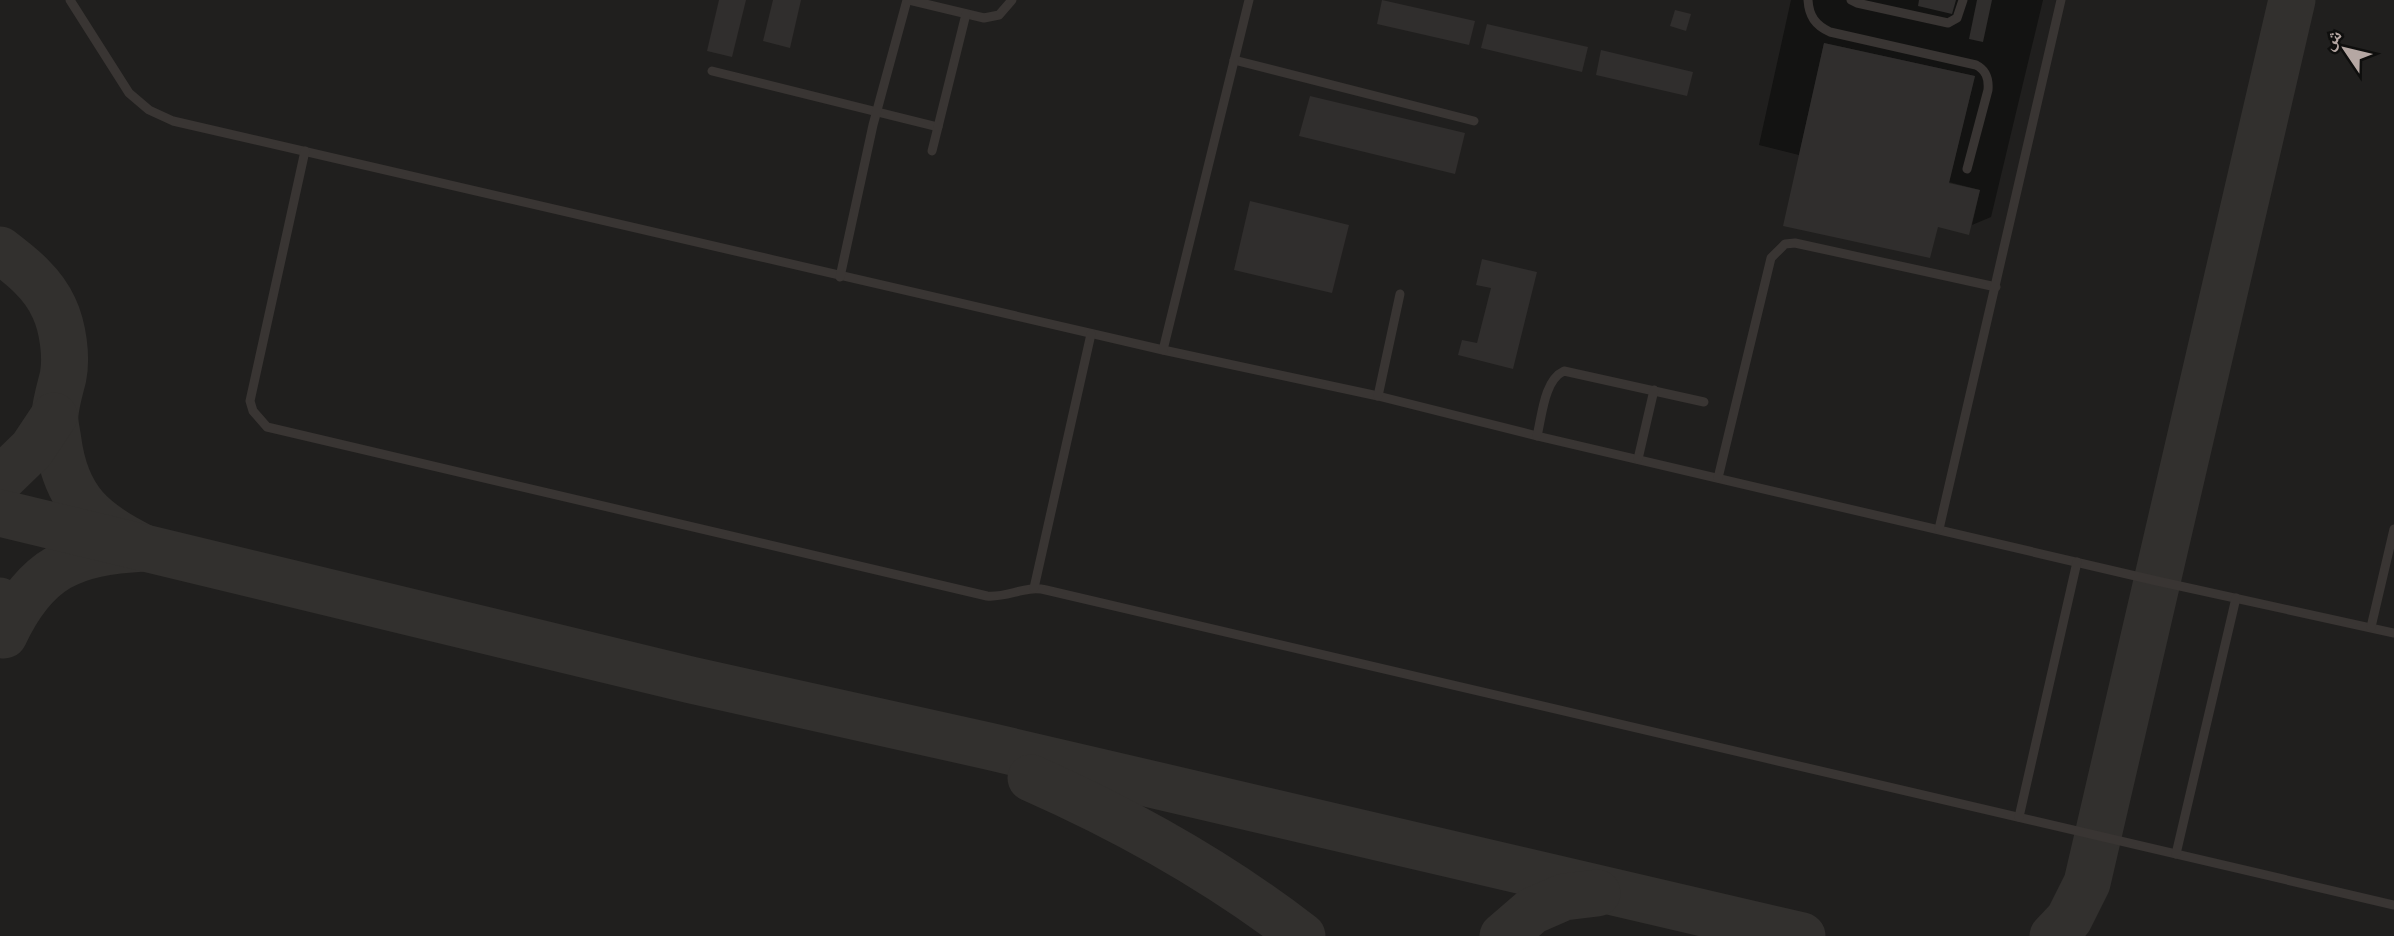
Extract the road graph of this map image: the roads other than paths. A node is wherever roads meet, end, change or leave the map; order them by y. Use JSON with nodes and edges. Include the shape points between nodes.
{"nodes":[{"id":1,"x":70,"y":0,"type":"edge"},
{"id":2,"x":908,"y":0,"type":"edge"},
{"id":3,"x":1012,"y":0,"type":"edge"},
{"id":4,"x":1249,"y":0,"type":"edge"},
{"id":5,"x":1808,"y":0,"type":"edge"},
{"id":6,"x":1851,"y":0,"type":"edge"},
{"id":7,"x":1963,"y":0,"type":"edge"},
{"id":8,"x":2061,"y":0,"type":"edge"},
{"id":9,"x":966,"y":14,"type":"junction"},
{"id":10,"x":1234,"y":60,"type":"junction"},
{"id":11,"x":712,"y":71,"type":"dead end"},
{"id":12,"x":877,"y":112,"type":"junction"},
{"id":13,"x":1474,"y":121,"type":"dead end"},
{"id":14,"x":938,"y":127,"type":"junction"},
{"id":15,"x":305,"y":151,"type":"junction"},
{"id":16,"x":932,"y":151,"type":"dead end"},
{"id":17,"x":1967,"y":169,"type":"dead end"},
{"id":18,"x":840,"y":276,"type":"junction"},
{"id":19,"x":1996,"y":287,"type":"junction"},
{"id":20,"x":1400,"y":294,"type":"dead end"},
{"id":21,"x":1091,"y":334,"type":"junction"},
{"id":22,"x":1163,"y":350,"type":"junction"},
{"id":23,"x":1654,"y":390,"type":"junction"},
{"id":24,"x":1378,"y":396,"type":"junction"},
{"id":25,"x":1704,"y":402,"type":"dead end"},
{"id":26,"x":1537,"y":436,"type":"junction"},
{"id":27,"x":1638,"y":459,"type":"junction"},
{"id":28,"x":1718,"y":478,"type":"junction"},
{"id":29,"x":2394,"y":528,"type":"edge"},
{"id":30,"x":1939,"y":529,"type":"junction"},
{"id":31,"x":2392,"y":549,"type":"edge"},
{"id":32,"x":2077,"y":562,"type":"junction"},
{"id":33,"x":1034,"y":588,"type":"junction"},
{"id":34,"x":2236,"y":598,"type":"junction"},
{"id":35,"x":2371,"y":627,"type":"junction"},
{"id":36,"x":2394,"y":632,"type":"edge"},
{"id":37,"x":2019,"y":817,"type":"junction"},
{"id":38,"x":2176,"y":854,"type":"junction"},
{"id":39,"x":2394,"y":905,"type":"edge"}],
"edges":[{"from":1,"to":15,"type":"lane","via":[[129,93],[149,110],[173,121]]},
{"from":2,"to":9,"type":"lane"},
{"from":2,"to":12,"type":"lane"},
{"from":3,"to":9,"type":"lane","via":[[992,18]]},
{"from":4,"to":10,"type":"lane"},
{"from":5,"to":17,"type":"lane","via":[[1813,19],[1830,32],[1976,65],[1984,71],[1988,90]]},
{"from":6,"to":7,"type":"lane","via":[[1948,23],[1956,19]]},
{"from":8,"to":19,"type":"lane"},
{"from":9,"to":14,"type":"lane"},
{"from":10,"to":13,"type":"lane"},
{"from":10,"to":22,"type":"lane"},
{"from":11,"to":12,"type":"lane"},
{"from":12,"to":14,"type":"lane"},
{"from":12,"to":18,"type":"lane"},
{"from":14,"to":16,"type":"lane"},
{"from":15,"to":18,"type":"lane"},
{"from":15,"to":33,"type":"lane","via":[[250,401],[267,427],[987,596],[1008,596]]},
{"from":18,"to":21,"type":"lane"},
{"from":19,"to":28,"type":"lane","via":[[1795,243],[1777,250],[1771,258]]},
{"from":19,"to":30,"type":"lane"},
{"from":20,"to":24,"type":"lane"},
{"from":21,"to":22,"type":"lane"},
{"from":21,"to":33,"type":"lane"},
{"from":22,"to":24,"type":"lane"},
{"from":23,"to":25,"type":"lane"},
{"from":23,"to":26,"type":"lane","via":[[1569,371],[1560,373],[1551,383]]},
{"from":23,"to":27,"type":"lane"},
{"from":24,"to":26,"type":"lane"},
{"from":26,"to":27,"type":"lane"},
{"from":27,"to":28,"type":"lane"},
{"from":28,"to":30,"type":"lane"},
{"from":29,"to":31,"type":"lane"},
{"from":30,"to":32,"type":"lane"},
{"from":31,"to":35,"type":"lane"},
{"from":32,"to":34,"type":"lane"},
{"from":32,"to":37,"type":"lane"},
{"from":33,"to":37,"type":"lane"},
{"from":34,"to":35,"type":"lane"},
{"from":34,"to":38,"type":"lane"},
{"from":35,"to":36,"type":"lane"},
{"from":37,"to":38,"type":"lane"},
{"from":38,"to":39,"type":"lane"}]}
